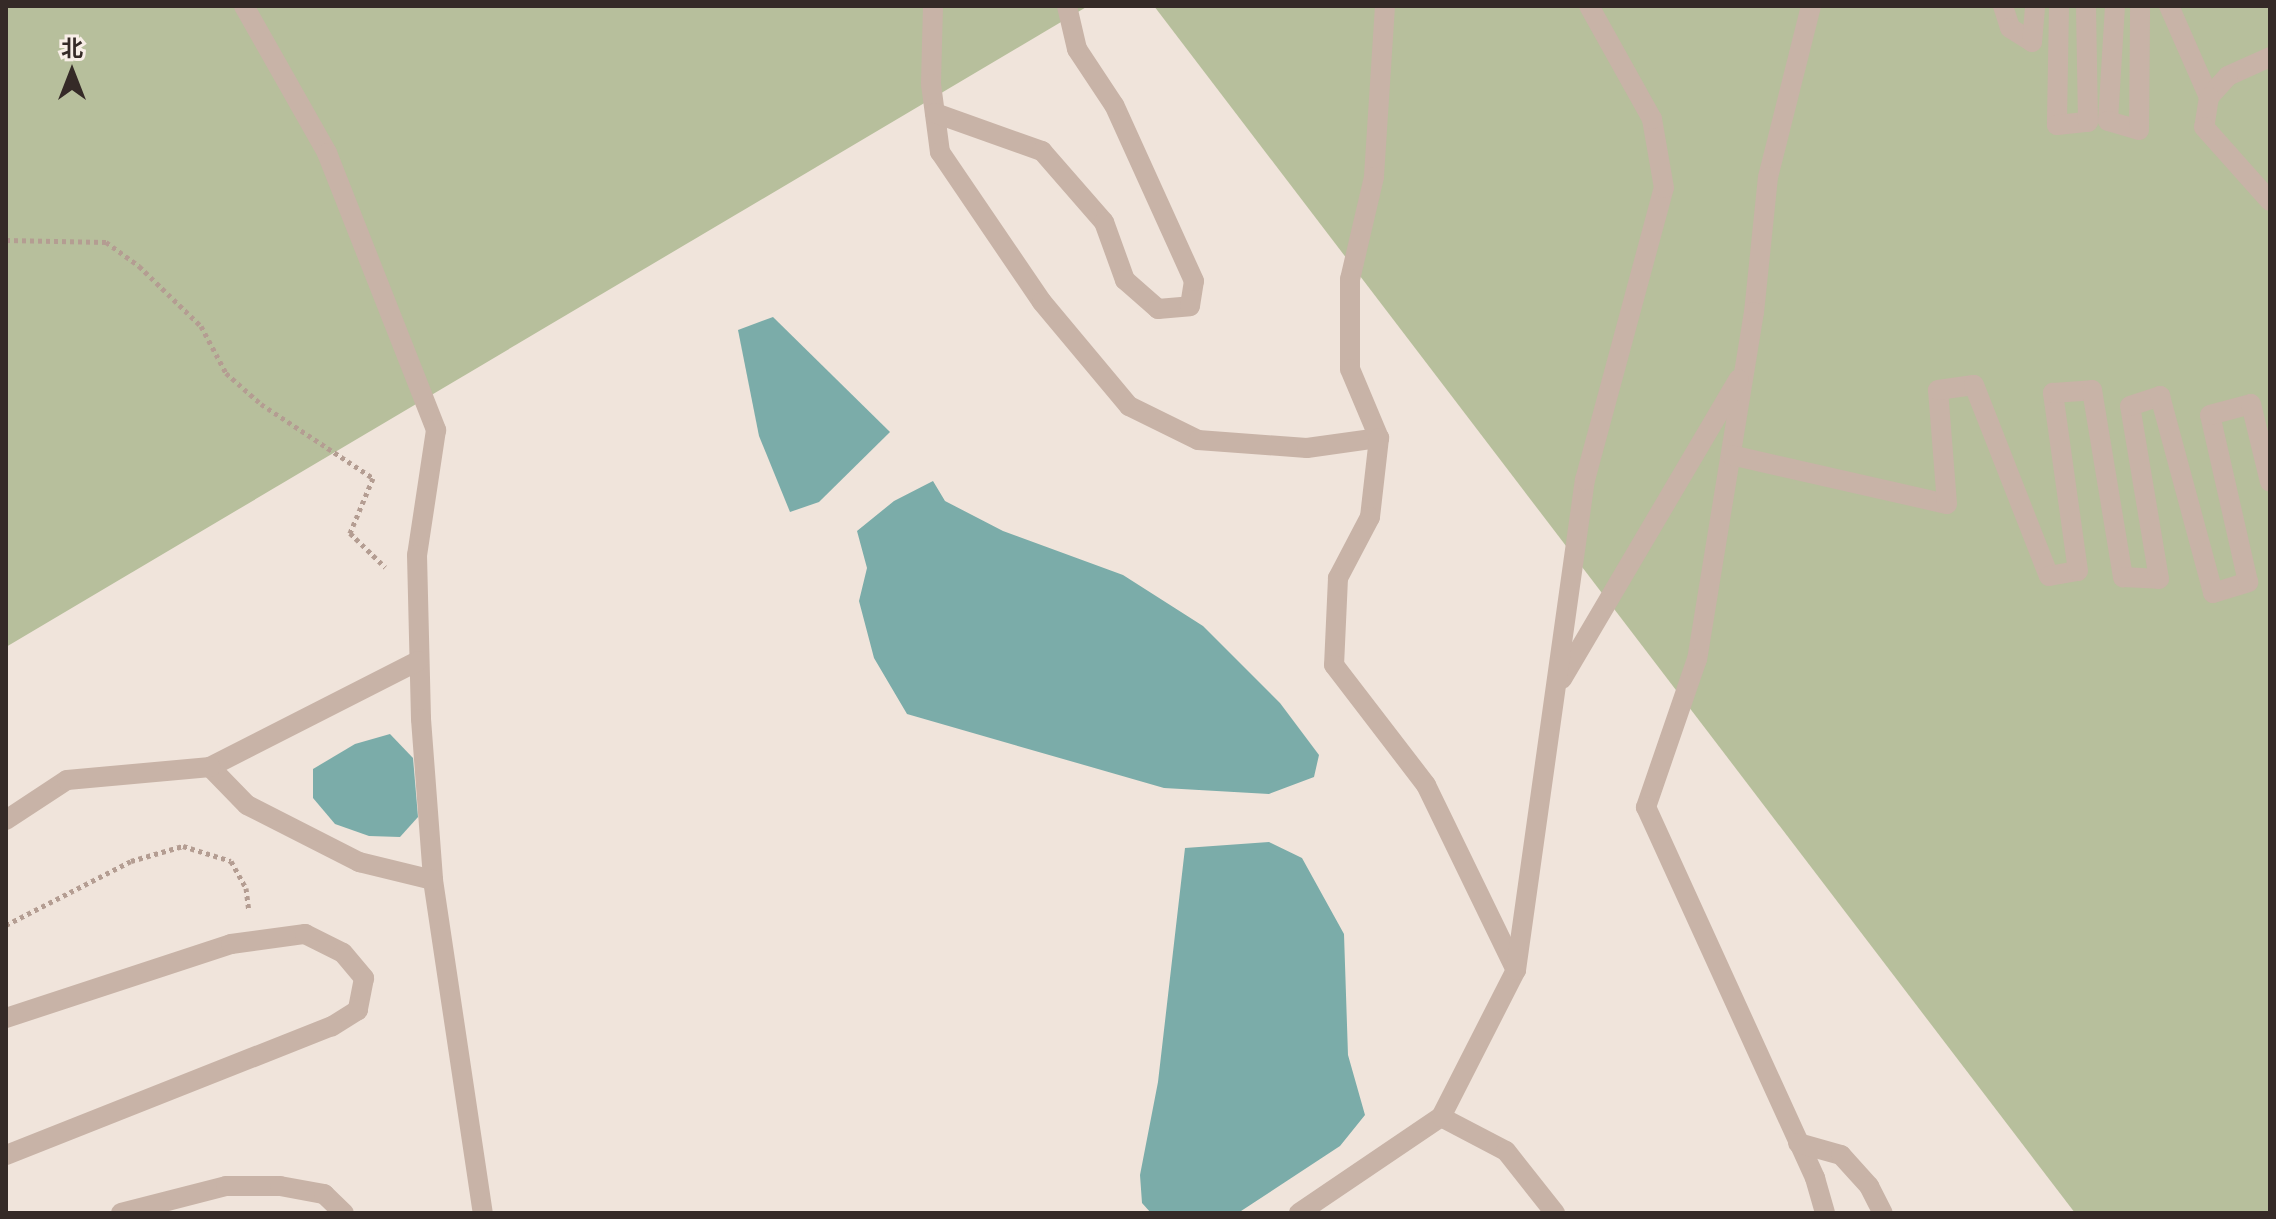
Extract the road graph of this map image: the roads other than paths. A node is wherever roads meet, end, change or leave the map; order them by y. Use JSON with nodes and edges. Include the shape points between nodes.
{"nodes":[{"id":1,"x":244,"y":6,"type":"edge"},
{"id":2,"x":933,"y":6,"type":"edge"},
{"id":3,"x":1067,"y":6,"type":"edge"},
{"id":4,"x":1385,"y":6,"type":"edge"},
{"id":5,"x":1589,"y":6,"type":"edge"},
{"id":6,"x":1811,"y":6,"type":"edge"},
{"id":7,"x":2003,"y":6,"type":"edge"},
{"id":8,"x":2035,"y":6,"type":"edge"},
{"id":9,"x":2059,"y":6,"type":"edge"},
{"id":10,"x":2086,"y":6,"type":"edge"},
{"id":11,"x":2115,"y":6,"type":"edge"},
{"id":12,"x":2140,"y":6,"type":"edge"},
{"id":13,"x":2169,"y":6,"type":"edge"},
{"id":14,"x":2270,"y":57,"type":"edge"},
{"id":15,"x":2209,"y":97,"type":"junction"},
{"id":16,"x":935,"y":113,"type":"junction"},
{"id":17,"x":2270,"y":201,"type":"edge"},
{"id":18,"x":1745,"y":369,"type":"junction"},
{"id":19,"x":1379,"y":438,"type":"junction"},
{"id":20,"x":1731,"y":455,"type":"junction"},
{"id":21,"x":2270,"y":482,"type":"edge"},
{"id":22,"x":418,"y":661,"type":"junction"},
{"id":23,"x":1556,"y":689,"type":"junction"},
{"id":24,"x":210,"y":767,"type":"junction"},
{"id":25,"x":6,"y":820,"type":"edge"},
{"id":26,"x":433,"y":880,"type":"junction"},
{"id":27,"x":1516,"y":970,"type":"junction"},
{"id":28,"x":6,"y":1018,"type":"edge"},
{"id":29,"x":1441,"y":1117,"type":"junction"},
{"id":30,"x":1798,"y":1143,"type":"junction"},
{"id":31,"x":6,"y":1155,"type":"edge"},
{"id":32,"x":121,"y":1213,"type":"edge"},
{"id":33,"x":344,"y":1213,"type":"edge"},
{"id":34,"x":483,"y":1213,"type":"edge"},
{"id":35,"x":1299,"y":1213,"type":"edge"},
{"id":36,"x":1555,"y":1213,"type":"edge"},
{"id":37,"x":1825,"y":1213,"type":"edge"},
{"id":38,"x":1883,"y":1213,"type":"edge"}],
"edges":[{"from":1,"to":22,"type":"lane","via":[[327,153],[436,430],[417,555]]},
{"from":2,"to":16,"type":"lane"},
{"from":3,"to":16,"type":"lane","via":[[1077,49],[1114,105],[1194,281],[1190,306],[1158,309],[1125,280],[1104,222],[1042,151]]},
{"from":4,"to":19,"type":"lane","via":[[1374,177],[1350,279],[1350,369]]},
{"from":5,"to":23,"type":"lane","via":[[1652,119],[1664,188],[1585,480]]},
{"from":6,"to":18,"type":"lane","via":[[1768,177]]},
{"from":7,"to":8,"type":"lane","via":[[2010,28],[2032,42]]},
{"from":9,"to":10,"type":"lane","via":[[2057,125],[2088,122]]},
{"from":11,"to":12,"type":"lane","via":[[2108,121],[2139,130]]},
{"from":13,"to":15,"type":"lane"},
{"from":14,"to":15,"type":"lane","via":[[2228,76]]},
{"from":15,"to":17,"type":"lane","via":[[2204,127]]},
{"from":16,"to":19,"type":"lane","via":[[940,152],[1042,302],[1129,406],[1198,440],[1307,448]]},
{"from":18,"to":20,"type":"lane"},
{"from":18,"to":23,"type":"lane"},
{"from":19,"to":27,"type":"lane","via":[[1370,517],[1338,578],[1334,665],[1426,785]]},
{"from":20,"to":21,"type":"lane","via":[[1947,504],[1938,390],[1974,385],[2049,576],[2078,571],[2053,393],[2092,390],[2123,577],[2159,579],[2130,406],[2160,396],[2213,593],[2248,582],[2210,415],[2251,404]]},
{"from":20,"to":30,"type":"lane","via":[[1697,659],[1646,807]]},
{"from":22,"to":24,"type":"lane"},
{"from":22,"to":26,"type":"lane"},
{"from":23,"to":27,"type":"lane"},
{"from":24,"to":25,"type":"lane","via":[[67,780]]},
{"from":24,"to":26,"type":"lane","via":[[247,805],[331,848],[359,862]]},
{"from":26,"to":34,"type":"lane"},
{"from":27,"to":29,"type":"lane"},
{"from":28,"to":31,"type":"lane","via":[[253,941],[305,934],[343,953],[364,978],[358,1010],[261,1058]]},
{"from":29,"to":35,"type":"lane"},
{"from":29,"to":36,"type":"lane","via":[[1506,1151]]},
{"from":30,"to":37,"type":"lane"},
{"from":30,"to":38,"type":"lane","via":[[1841,1155],[1869,1186]]},
{"from":32,"to":33,"type":"lane","via":[[226,1186],[280,1186],[324,1194]]}]}
